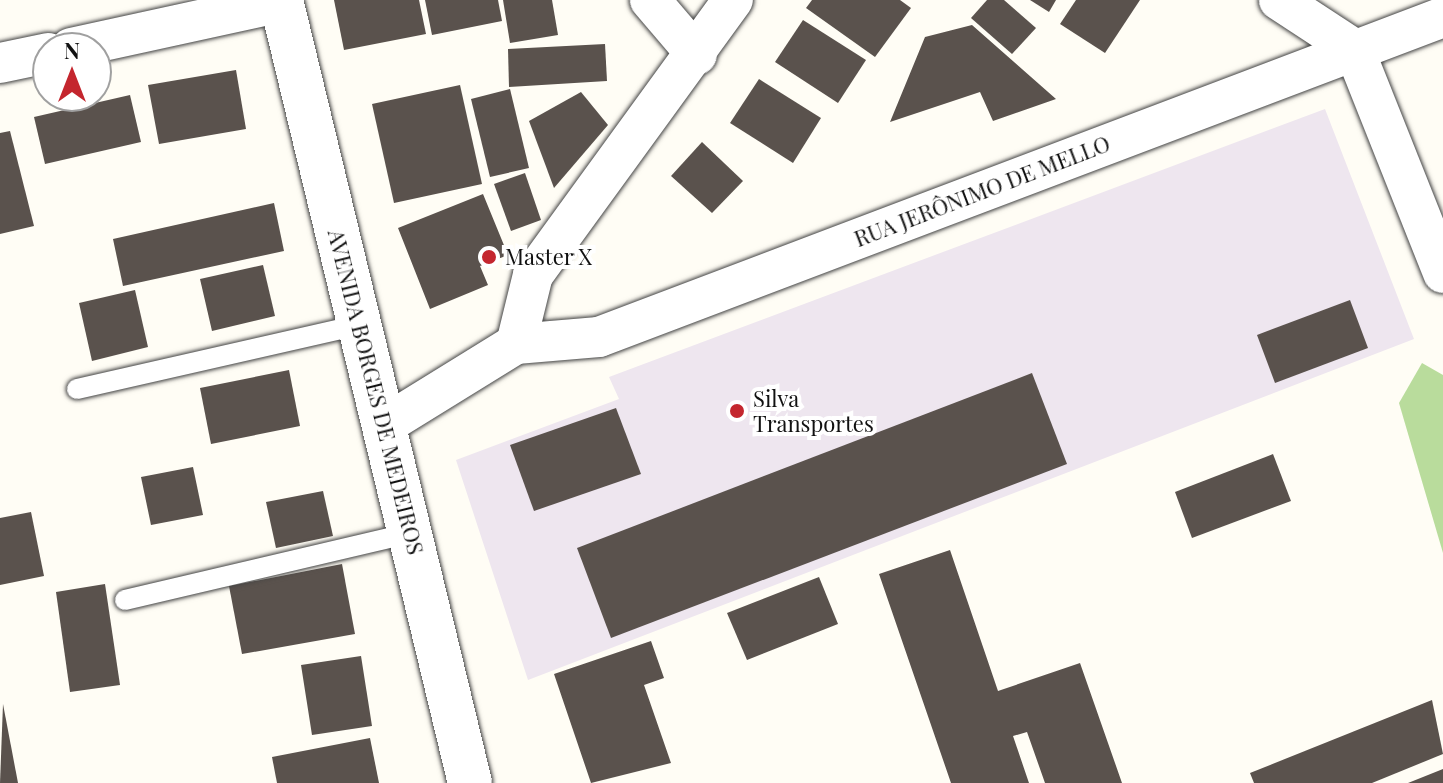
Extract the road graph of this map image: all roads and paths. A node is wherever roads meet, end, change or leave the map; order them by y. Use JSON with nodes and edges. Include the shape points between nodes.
{"nodes":[{"id":1,"x":650,"y":0,"type":"edge"},
{"id":2,"x":733,"y":0,"type":"edge"},
{"id":3,"x":1279,"y":0,"type":"edge"},
{"id":4,"x":282,"y":1,"type":"edge"},
{"id":5,"x":1443,"y":17,"type":"edge"},
{"id":6,"x":112,"y":39,"type":"edge"},
{"id":7,"x":1354,"y":49,"type":"junction"},
{"id":8,"x":697,"y":55,"type":"junction"},
{"id":9,"x":32,"y":56,"type":"edge"},
{"id":10,"x":0,"y":63,"type":"edge"},
{"id":11,"x":1443,"y":273,"type":"edge"},
{"id":12,"x":359,"y":325,"type":"junction"},
{"id":13,"x":516,"y":344,"type":"junction"},
{"id":14,"x":77,"y":389,"type":"dead end"},
{"id":15,"x":383,"y":426,"type":"junction"},
{"id":16,"x":410,"y":533,"type":"junction"},
{"id":17,"x":125,"y":600,"type":"dead end"},
{"id":18,"x":470,"y":783,"type":"edge"}],
"edges":[{"from":1,"to":8,"type":"street"},
{"from":2,"to":8,"type":"street"},
{"from":3,"to":7,"type":"street"},
{"from":4,"to":6,"type":"street"},
{"from":4,"to":12,"type":"street","name":"AVENIDA BORGES DE MEDEIROS"},
{"from":5,"to":7,"type":"street","name":"RUA JERÔNIMO DE MELLO"},
{"from":7,"to":11,"type":"street"},
{"from":7,"to":13,"type":"street","name":"RUA JERÔNIMO DE MELLO","via":[[599,337]]},
{"from":8,"to":13,"type":"street","via":[[533,275]]},
{"from":9,"to":10,"type":"street"},
{"from":12,"to":14,"type":"lane"},
{"from":12,"to":15,"type":"street","name":"AVENIDA BORGES DE MEDEIROS"},
{"from":13,"to":15,"type":"street"},
{"from":15,"to":16,"type":"street","name":"AVENIDA BORGES DE MEDEIROS"},
{"from":16,"to":17,"type":"lane"},
{"from":16,"to":18,"type":"street","name":"AVENIDA BORGES DE MEDEIROS"}]}
